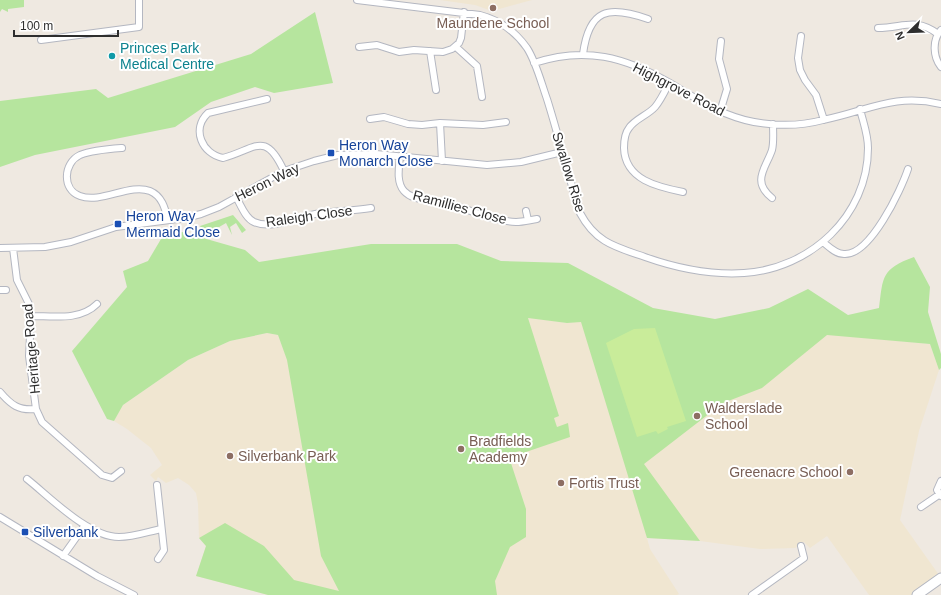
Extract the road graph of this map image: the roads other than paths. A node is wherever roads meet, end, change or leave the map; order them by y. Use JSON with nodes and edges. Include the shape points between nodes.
{"nodes":[{"id":1,"x":139,"y":0,"type":"edge"},
{"id":2,"x":357,"y":0,"type":"edge"},
{"id":3,"x":464,"y":12,"type":"junction"},
{"id":4,"x":648,"y":19,"type":"dead end"},
{"id":5,"x":878,"y":28,"type":"dead end"},
{"id":6,"x":940,"y":32,"type":"edge"},
{"id":7,"x":800,"y":36,"type":"dead end"},
{"id":8,"x":41,"y":40,"type":"dead end"},
{"id":9,"x":721,"y":41,"type":"dead end"},
{"id":10,"x":359,"y":47,"type":"dead end"},
{"id":11,"x":456,"y":47,"type":"junction"},
{"id":12,"x":430,"y":51,"type":"junction"},
{"id":13,"x":583,"y":54,"type":"junction"},
{"id":14,"x":534,"y":63,"type":"junction"},
{"id":15,"x":941,"y":67,"type":"edge"},
{"id":16,"x":669,"y":83,"type":"junction"},
{"id":17,"x":436,"y":90,"type":"dead end"},
{"id":18,"x":482,"y":97,"type":"dead end"},
{"id":19,"x":266,"y":99,"type":"dead end"},
{"id":20,"x":941,"y":104,"type":"edge"},
{"id":21,"x":860,"y":109,"type":"junction"},
{"id":22,"x":720,"y":112,"type":"junction"},
{"id":23,"x":370,"y":119,"type":"dead end"},
{"id":24,"x":824,"y":120,"type":"junction"},
{"id":25,"x":506,"y":122,"type":"dead end"},
{"id":26,"x":440,"y":123,"type":"junction"},
{"id":27,"x":773,"y":124,"type":"junction"},
{"id":28,"x":122,"y":148,"type":"dead end"},
{"id":29,"x":562,"y":152,"type":"junction"},
{"id":30,"x":400,"y":156,"type":"junction"},
{"id":31,"x":442,"y":161,"type":"junction"},
{"id":32,"x":908,"y":169,"type":"dead end"},
{"id":33,"x":284,"y":171,"type":"junction"},
{"id":34,"x":683,"y":192,"type":"dead end"},
{"id":35,"x":236,"y":197,"type":"junction"},
{"id":36,"x":772,"y":198,"type":"dead end"},
{"id":37,"x":371,"y":208,"type":"dead end"},
{"id":38,"x":526,"y":211,"type":"dead end"},
{"id":39,"x":537,"y":219,"type":"dead end"},
{"id":40,"x":168,"y":220,"type":"junction"},
{"id":41,"x":528,"y":220,"type":"junction"},
{"id":42,"x":823,"y":242,"type":"junction"},
{"id":43,"x":0,"y":248,"type":"edge"},
{"id":44,"x":13,"y":248,"type":"junction"},
{"id":45,"x":97,"y":304,"type":"dead end"},
{"id":46,"x":31,"y":316,"type":"junction"},
{"id":47,"x":0,"y":392,"type":"edge"},
{"id":48,"x":36,"y":409,"type":"junction"},
{"id":49,"x":121,"y":471,"type":"dead end"},
{"id":50,"x":27,"y":479,"type":"dead end"},
{"id":51,"x":941,"y":481,"type":"edge"},
{"id":52,"x":157,"y":485,"type":"dead end"},
{"id":53,"x":940,"y":495,"type":"edge"},
{"id":54,"x":921,"y":507,"type":"dead end"},
{"id":55,"x":0,"y":517,"type":"edge"},
{"id":56,"x":85,"y":525,"type":"junction"},
{"id":57,"x":161,"y":529,"type":"junction"},
{"id":58,"x":801,"y":546,"type":"dead end"},
{"id":59,"x":63,"y":556,"type":"junction"},
{"id":60,"x":158,"y":559,"type":"dead end"},
{"id":61,"x":941,"y":578,"type":"edge"},
{"id":62,"x":134,"y":595,"type":"edge"},
{"id":63,"x":752,"y":595,"type":"edge"},
{"id":64,"x":917,"y":595,"type":"edge"}],
"edges":[{"from":1,"to":8,"type":"street","via":[[139,27]]},
{"from":2,"to":3,"type":"street","name":"Swallow Rise"},
{"from":3,"to":11,"type":"street","via":[[461,38]]},
{"from":3,"to":14,"type":"street","name":"Swallow Rise","via":[[490,18],[511,30],[526,47]]},
{"from":4,"to":13,"type":"street","via":[[625,12],[604,13],[591,24]]},
{"from":5,"to":6,"type":"street","via":[[916,23]]},
{"from":6,"to":15,"type":"street","via":[[935,53]]},
{"from":7,"to":24,"type":"street","via":[[800,70],[816,95]]},
{"from":9,"to":22,"type":"street","via":[[719,59],[727,89]]},
{"from":10,"to":12,"type":"street","via":[[377,45],[399,52]]},
{"from":11,"to":12,"type":"street","via":[[443,52]]},
{"from":11,"to":18,"type":"street","via":[[477,66]]},
{"from":12,"to":17,"type":"street"},
{"from":13,"to":14,"type":"street","name":"Highgrove Road","via":[[553,57]]},
{"from":13,"to":16,"type":"street","name":"Highgrove Road","via":[[630,64]]},
{"from":14,"to":29,"type":"street","name":"Swallow Rise"},
{"from":16,"to":22,"type":"street","name":"Highgrove Road"},
{"from":16,"to":34,"type":"street","via":[[655,107],[629,127],[624,151],[628,164],[638,177]]},
{"from":19,"to":33,"type":"street","via":[[208,113],[202,118],[200,135],[208,152],[223,158],[258,145],[268,147],[278,158]]},
{"from":20,"to":21,"type":"street","name":"Highgrove Road","via":[[899,100]]},
{"from":21,"to":24,"type":"street","name":"Highgrove Road"},
{"from":21,"to":42,"type":"street","name":"Swallow Rise","via":[[868,148],[862,184],[857,199],[843,222]]},
{"from":22,"to":27,"type":"street","name":"Highgrove Road"},
{"from":23,"to":26,"type":"street","via":[[384,117],[422,125]]},
{"from":24,"to":27,"type":"street","name":"Highgrove Road"},
{"from":25,"to":26,"type":"street","via":[[483,125]]},
{"from":26,"to":31,"type":"street"},
{"from":27,"to":36,"type":"street","via":[[772,148],[761,177],[764,190]]},
{"from":28,"to":40,"type":"street","via":[[89,152],[72,160],[67,175],[72,190],[78,196],[87,198],[148,190],[156,194],[163,203]]},
{"from":29,"to":31,"type":"street","name":"Heron Way","via":[[521,162],[488,165]]},
{"from":29,"to":42,"type":"street","name":"Swallow Rise","via":[[580,213],[592,232],[609,244],[658,262],[721,273],[744,273],[792,262]]},
{"from":30,"to":31,"type":"street","name":"Heron Way"},
{"from":30,"to":33,"type":"street","name":"Heron Way","via":[[369,153],[338,155]]},
{"from":30,"to":41,"type":"street","name":"Ramillies Close","via":[[400,183],[411,197],[453,204],[496,219],[517,222]]},
{"from":32,"to":42,"type":"street","via":[[895,202],[883,221],[862,245],[843,254]]},
{"from":33,"to":35,"type":"street","name":"Heron Way"},
{"from":35,"to":37,"type":"street","name":"Raleigh Close","via":[[244,213],[253,222],[263,224],[274,224],[315,214]]},
{"from":35,"to":40,"type":"street","name":"Heron Way","via":[[201,214]]},
{"from":38,"to":41,"type":"street","name":"Ramillies Close"},
{"from":39,"to":41,"type":"street","name":"Ramillies Close"},
{"from":40,"to":44,"type":"street","name":"Heron Way","via":[[116,227],[52,246]]},
{"from":43,"to":44,"type":"street","name":"Heron Way"},
{"from":44,"to":46,"type":"street","name":"Heritage Road","via":[[17,280],[29,304]]},
{"from":45,"to":46,"type":"street","via":[[90,311],[80,315]]},
{"from":46,"to":48,"type":"street","name":"Heritage Road","via":[[29,356]]},
{"from":47,"to":48,"type":"street","via":[[14,406],[24,410]]},
{"from":48,"to":49,"type":"street","name":"Heritage Road","via":[[42,422],[102,475],[112,478]]},
{"from":50,"to":56,"type":"street"},
{"from":51,"to":53,"type":"street","via":[[937,490]]},
{"from":52,"to":57,"type":"street"},
{"from":53,"to":54,"type":"street"},
{"from":55,"to":59,"type":"street"},
{"from":56,"to":57,"type":"street","via":[[97,532],[118,537]]},
{"from":56,"to":59,"type":"street"},
{"from":57,"to":60,"type":"street","via":[[164,550]]},
{"from":58,"to":63,"type":"street","via":[[804,558]]},
{"from":59,"to":62,"type":"street"},
{"from":61,"to":64,"type":"street"}]}
